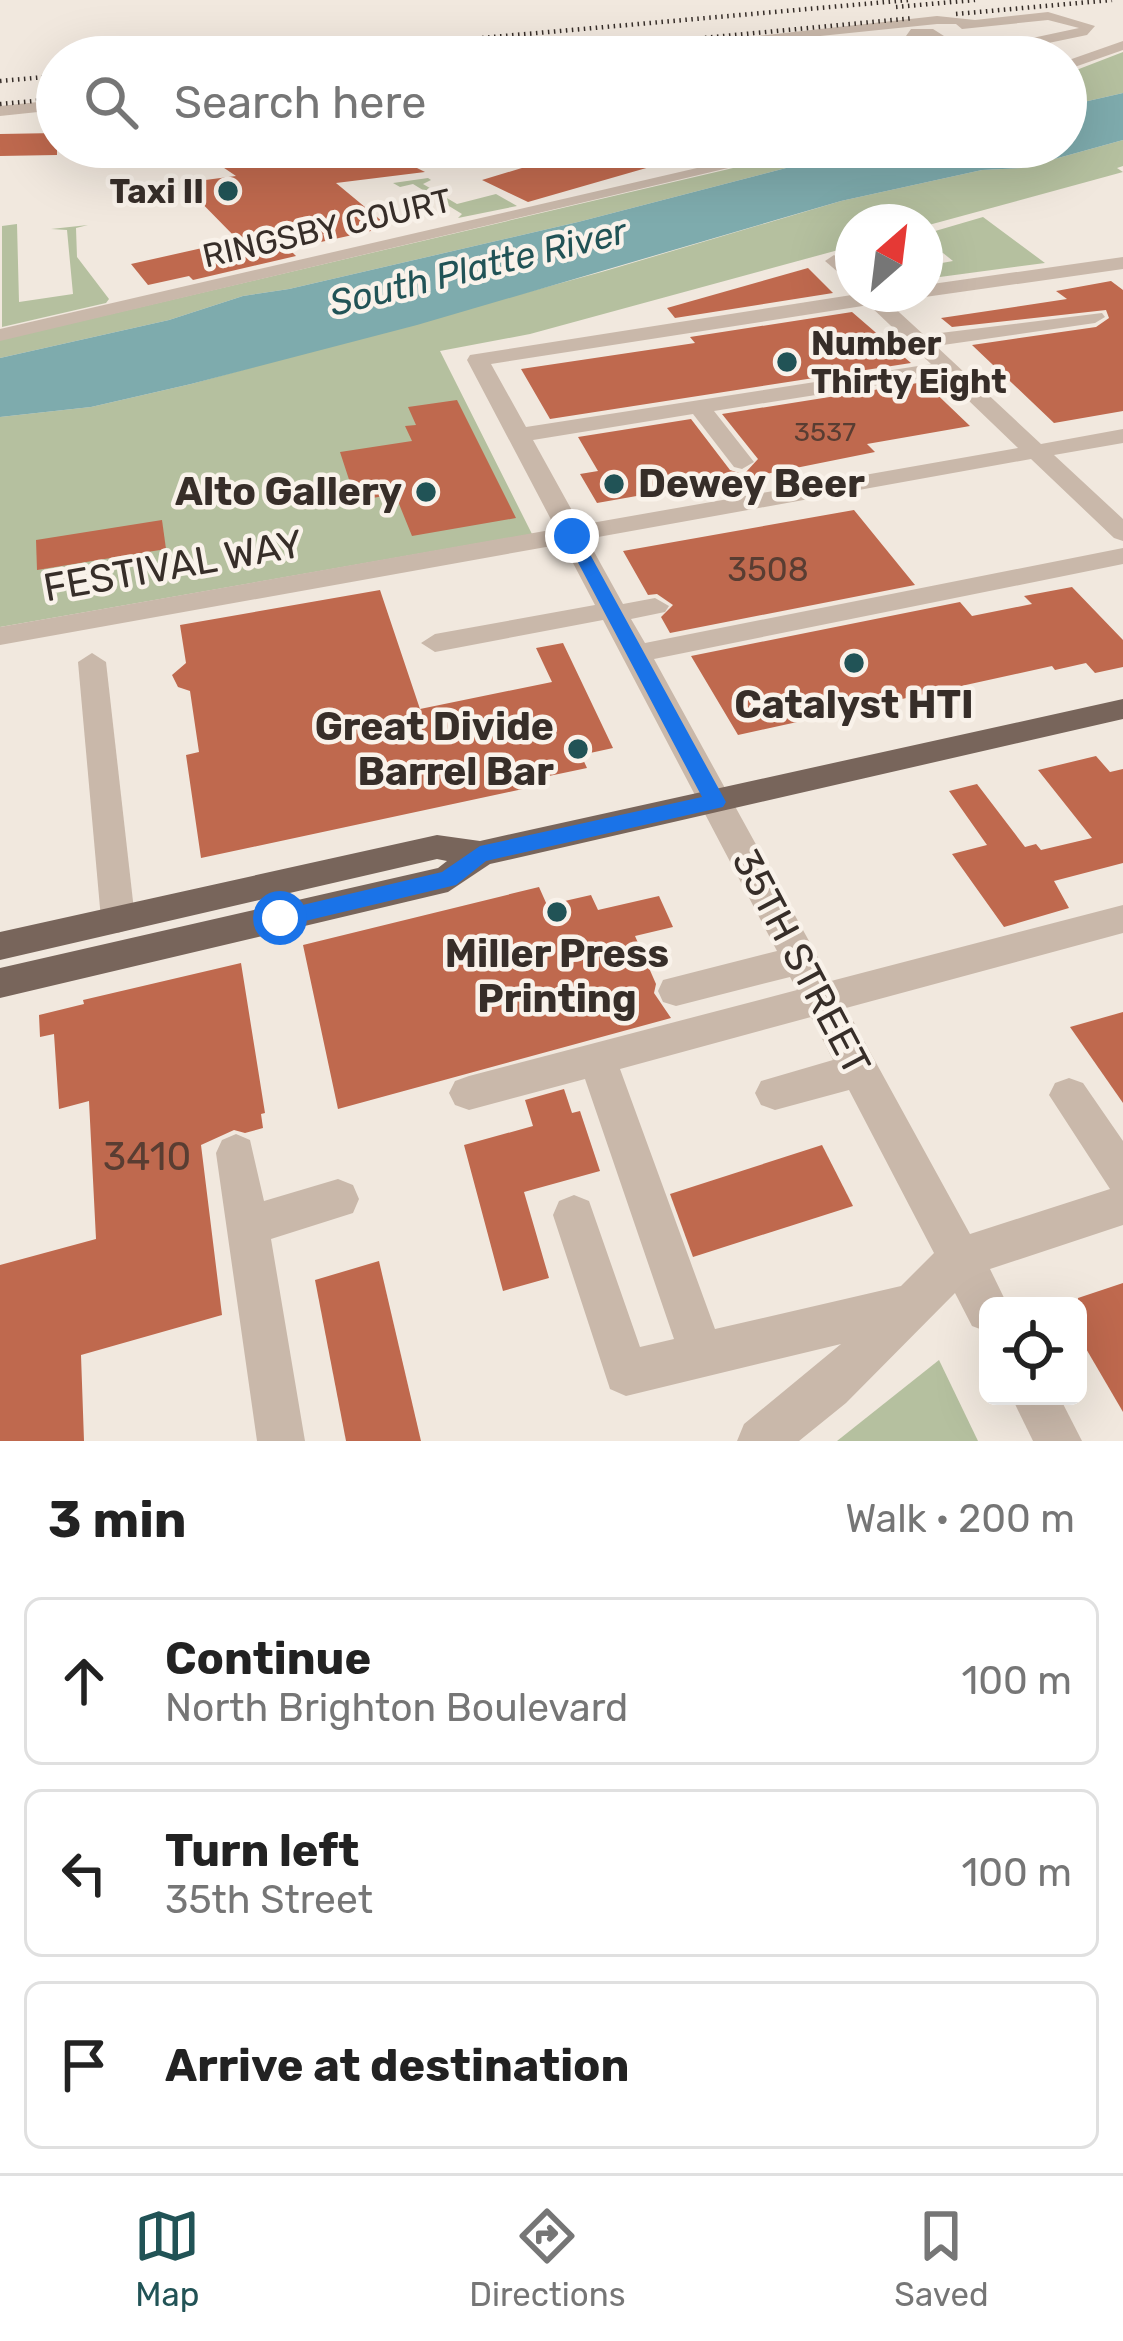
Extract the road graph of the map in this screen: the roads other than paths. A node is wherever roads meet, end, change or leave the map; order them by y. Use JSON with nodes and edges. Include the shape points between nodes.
{"nodes":[{"id":1,"x":969,"y":20,"type":"dead end"},
{"id":2,"x":780,"y":36,"type":"edge"},
{"id":3,"x":893,"y":36,"type":"edge"},
{"id":4,"x":935,"y":36,"type":"edge"},
{"id":5,"x":982,"y":36,"type":"edge"},
{"id":6,"x":1063,"y":36,"type":"edge"},
{"id":7,"x":1123,"y":45,"type":"edge"},
{"id":8,"x":1087,"y":58,"type":"edge"},
{"id":9,"x":36,"y":110,"type":"edge"},
{"id":10,"x":0,"y":113,"type":"edge"},
{"id":11,"x":688,"y":168,"type":"edge"},
{"id":12,"x":719,"y":168,"type":"edge"},
{"id":13,"x":698,"y":173,"type":"junction"},
{"id":14,"x":1044,"y":249,"type":"dead end"},
{"id":15,"x":1123,"y":262,"type":"edge"},
{"id":16,"x":1101,"y":266,"type":"junction"},
{"id":17,"x":1073,"y":270,"type":"junction"},
{"id":18,"x":1123,"y":281,"type":"edge"},
{"id":19,"x":943,"y":288,"type":"edge"},
{"id":20,"x":835,"y":302,"type":"edge"},
{"id":21,"x":888,"y":312,"type":"edge"},
{"id":22,"x":1095,"y":317,"type":"dead end"},
{"id":23,"x":0,"y":335,"type":"edge"},
{"id":24,"x":920,"y":342,"type":"junction"},
{"id":25,"x":948,"y":368,"type":"junction"},
{"id":26,"x":699,"y":407,"type":"junction"},
{"id":27,"x":518,"y":435,"type":"junction"},
{"id":28,"x":1123,"y":436,"type":"edge"},
{"id":29,"x":1036,"y":452,"type":"junction"},
{"id":30,"x":742,"y":462,"type":"dead end"},
{"id":31,"x":821,"y":491,"type":"junction"},
{"id":32,"x":839,"y":512,"type":"dead end"},
{"id":33,"x":1123,"y":533,"type":"edge"},
{"id":34,"x":572,"y":536,"type":"junction"},
{"id":35,"x":1123,"y":556,"type":"edge"},
{"id":36,"x":655,"y":606,"type":"dead end"},
{"id":37,"x":613,"y":612,"type":"junction"},
{"id":38,"x":0,"y":636,"type":"edge"},
{"id":39,"x":435,"y":643,"type":"dead end"},
{"id":40,"x":635,"y":653,"type":"junction"},
{"id":41,"x":92,"y":662,"type":"dead end"},
{"id":42,"x":1123,"y":709,"type":"edge"},
{"id":43,"x":715,"y":802,"type":"junction"},
{"id":44,"x":480,"y":854,"type":"junction"},
{"id":45,"x":118,"y":919,"type":"junction"},
{"id":46,"x":1123,"y":919,"type":"edge"},
{"id":47,"x":0,"y":946,"type":"edge"},
{"id":48,"x":800,"y":960,"type":"junction"},
{"id":49,"x":0,"y":983,"type":"edge"},
{"id":50,"x":676,"y":991,"type":"dead end"},
{"id":51,"x":821,"y":1000,"type":"junction"},
{"id":52,"x":596,"y":1059,"type":"junction"},
{"id":53,"x":859,"y":1070,"type":"junction"},
{"id":54,"x":469,"y":1093,"type":"dead end"},
{"id":55,"x":775,"y":1093,"type":"dead end"},
{"id":56,"x":1069,"y":1095,"type":"dead end"},
{"id":57,"x":236,"y":1153,"type":"dead end"},
{"id":58,"x":1123,"y":1175,"type":"edge"},
{"id":59,"x":338,"y":1199,"type":"dead end"},
{"id":60,"x":1123,"y":1205,"type":"edge"},
{"id":61,"x":574,"y":1214,"type":"dead end"},
{"id":62,"x":248,"y":1226,"type":"junction"},
{"id":63,"x":960,"y":1258,"type":"junction"},
{"id":64,"x":981,"y":1297,"type":"edge"},
{"id":65,"x":913,"y":1305,"type":"junction"},
{"id":66,"x":702,"y":1355,"type":"junction"},
{"id":67,"x":1039,"y":1405,"type":"edge"},
{"id":68,"x":281,"y":1441,"type":"edge"},
{"id":69,"x":761,"y":1441,"type":"edge"},
{"id":70,"x":1058,"y":1441,"type":"edge"}],
"edges":[{"from":1,"to":2,"type":"street"},
{"from":3,"to":4,"type":"street"},
{"from":5,"to":6,"type":"street","via":[[962,26],[1048,16],[1088,26]]},
{"from":7,"to":8,"type":"street"},
{"from":9,"to":10,"type":"street"},
{"from":11,"to":13,"type":"street"},
{"from":12,"to":13,"type":"street","name":"RINGSBY COURT"},
{"from":13,"to":23,"type":"street","name":"RINGSBY COURT"},
{"from":14,"to":17,"type":"street"},
{"from":15,"to":16,"type":"street"},
{"from":16,"to":17,"type":"street"},
{"from":16,"to":18,"type":"street"},
{"from":17,"to":19,"type":"street"},
{"from":20,"to":27,"type":"street","name":"35TH STREET","via":[[478,360]]},
{"from":21,"to":24,"type":"street"},
{"from":22,"to":24,"type":"street"},
{"from":24,"to":25,"type":"street"},
{"from":25,"to":26,"type":"street"},
{"from":25,"to":29,"type":"street"},
{"from":26,"to":27,"type":"street"},
{"from":26,"to":30,"type":"street"},
{"from":27,"to":34,"type":"street","name":"35TH STREET"},
{"from":28,"to":29,"type":"street","name":"FESTIVAL WAY"},
{"from":29,"to":31,"type":"street","name":"FESTIVAL WAY"},
{"from":29,"to":33,"type":"street"},
{"from":31,"to":32,"type":"street"},
{"from":31,"to":34,"type":"street","name":"FESTIVAL WAY"},
{"from":34,"to":37,"type":"street","name":"35TH STREET"},
{"from":34,"to":38,"type":"street","name":"FESTIVAL WAY"},
{"from":35,"to":40,"type":"street"},
{"from":36,"to":37,"type":"street"},
{"from":37,"to":39,"type":"street"},
{"from":37,"to":40,"type":"street","name":"35TH STREET"},
{"from":40,"to":43,"type":"street","name":"35TH STREET"},
{"from":41,"to":45,"type":"street"},
{"from":42,"to":43,"type":"main road"},
{"from":43,"to":44,"type":"main road"},
{"from":43,"to":48,"type":"street","name":"35TH STREET"},
{"from":44,"to":45,"type":"main road","via":[[436,847]]},
{"from":44,"to":49,"type":"main road","via":[[448,879]]},
{"from":45,"to":47,"type":"main road"},
{"from":46,"to":51,"type":"street"},
{"from":48,"to":50,"type":"street"},
{"from":48,"to":51,"type":"street","name":"35TH STREET"},
{"from":51,"to":52,"type":"street"},
{"from":51,"to":53,"type":"street","name":"35TH STREET"},
{"from":52,"to":54,"type":"street"},
{"from":52,"to":66,"type":"street"},
{"from":53,"to":55,"type":"street"},
{"from":53,"to":63,"type":"street","name":"35TH STREET"},
{"from":56,"to":58,"type":"street"},
{"from":57,"to":62,"type":"street"},
{"from":59,"to":62,"type":"street"},
{"from":60,"to":63,"type":"street"},
{"from":61,"to":66,"type":"street","via":[[626,1373]]},
{"from":62,"to":68,"type":"street"},
{"from":63,"to":64,"type":"street","name":"35TH STREET"},
{"from":63,"to":65,"type":"street"},
{"from":65,"to":66,"type":"street"},
{"from":65,"to":69,"type":"street"},
{"from":67,"to":70,"type":"street"}]}
